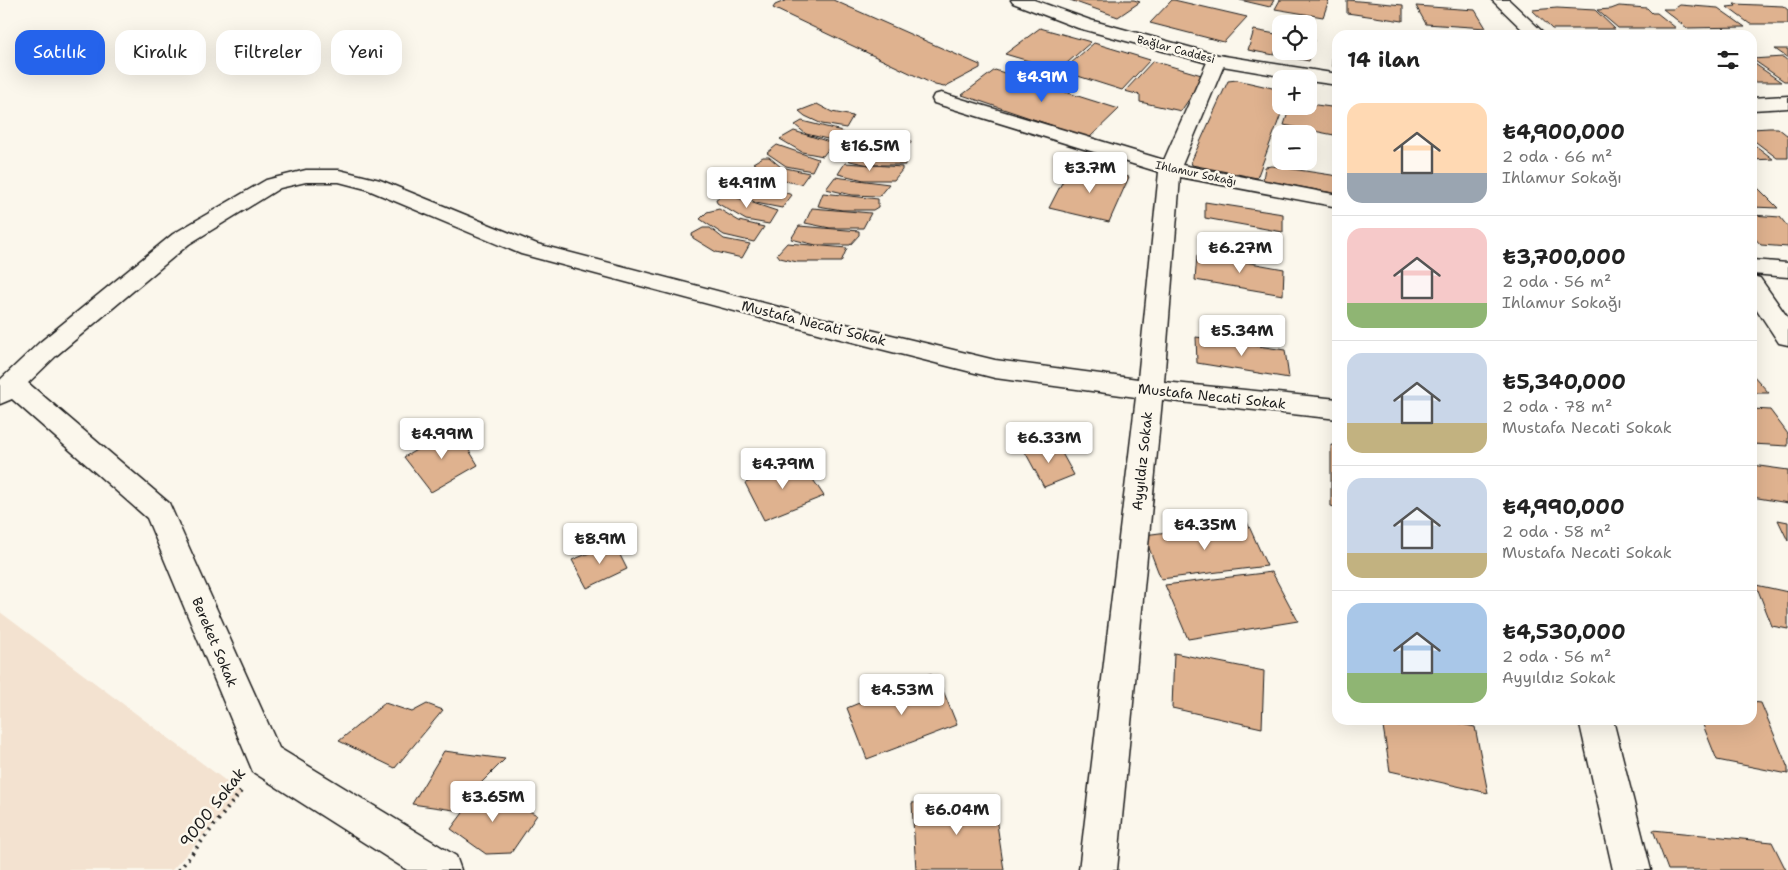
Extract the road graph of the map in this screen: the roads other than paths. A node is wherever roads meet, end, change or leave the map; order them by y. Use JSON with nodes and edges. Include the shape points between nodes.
{"nodes":[{"id":1,"x":1019,"y":0,"type":"edge"},
{"id":2,"x":1500,"y":0,"type":"edge"},
{"id":3,"x":1533,"y":30,"type":"edge"},
{"id":4,"x":1217,"y":60,"type":"junction"},
{"id":5,"x":1332,"y":79,"type":"edge"},
{"id":6,"x":941,"y":99,"type":"dead end"},
{"id":7,"x":1788,"y":102,"type":"edge"},
{"id":8,"x":1757,"y":104,"type":"edge"},
{"id":9,"x":1170,"y":169,"type":"junction"},
{"id":10,"x":1332,"y":201,"type":"edge"},
{"id":11,"x":1757,"y":267,"type":"edge"},
{"id":12,"x":1788,"y":270,"type":"edge"},
{"id":13,"x":1757,"y":291,"type":"edge"},
{"id":14,"x":1788,"y":337,"type":"edge"},
{"id":15,"x":6,"y":389,"type":"edge"},
{"id":16,"x":1150,"y":390,"type":"junction"},
{"id":17,"x":1332,"y":408,"type":"edge"},
{"id":18,"x":1597,"y":725,"type":"edge"},
{"id":19,"x":442,"y":870,"type":"edge"},
{"id":20,"x":1098,"y":870,"type":"edge"},
{"id":21,"x":1632,"y":870,"type":"edge"}],
"edges":[{"from":1,"to":4,"type":"street","name":"Bağlar Caddesi","via":[[1084,24]]},
{"from":2,"to":3,"type":"street"},
{"from":4,"to":5,"type":"street","name":"Bağlar Caddesi"},
{"from":4,"to":9,"type":"street","name":"Ayyıldız Sokak"},
{"from":6,"to":9,"type":"street","name":"Ihlamur Sokağı"},
{"from":7,"to":8,"type":"street"},
{"from":9,"to":10,"type":"street","name":"Ihlamur Sokağı"},
{"from":9,"to":16,"type":"street","name":"Ayyıldız Sokak"},
{"from":11,"to":12,"type":"street"},
{"from":13,"to":14,"type":"street"},
{"from":15,"to":16,"type":"street","name":"Mustafa Necati Sokak","via":[[48,349],[181,239],[273,184],[306,176],[340,176],[372,184],[529,249],[995,369]]},
{"from":15,"to":19,"type":"street","name":"Bereket Sokak","via":[[159,511],[266,760]]},
{"from":16,"to":17,"type":"street","name":"Mustafa Necati Sokak"},
{"from":16,"to":20,"type":"street","name":"Ayyıldız Sokak"},
{"from":18,"to":21,"type":"street"}]}
